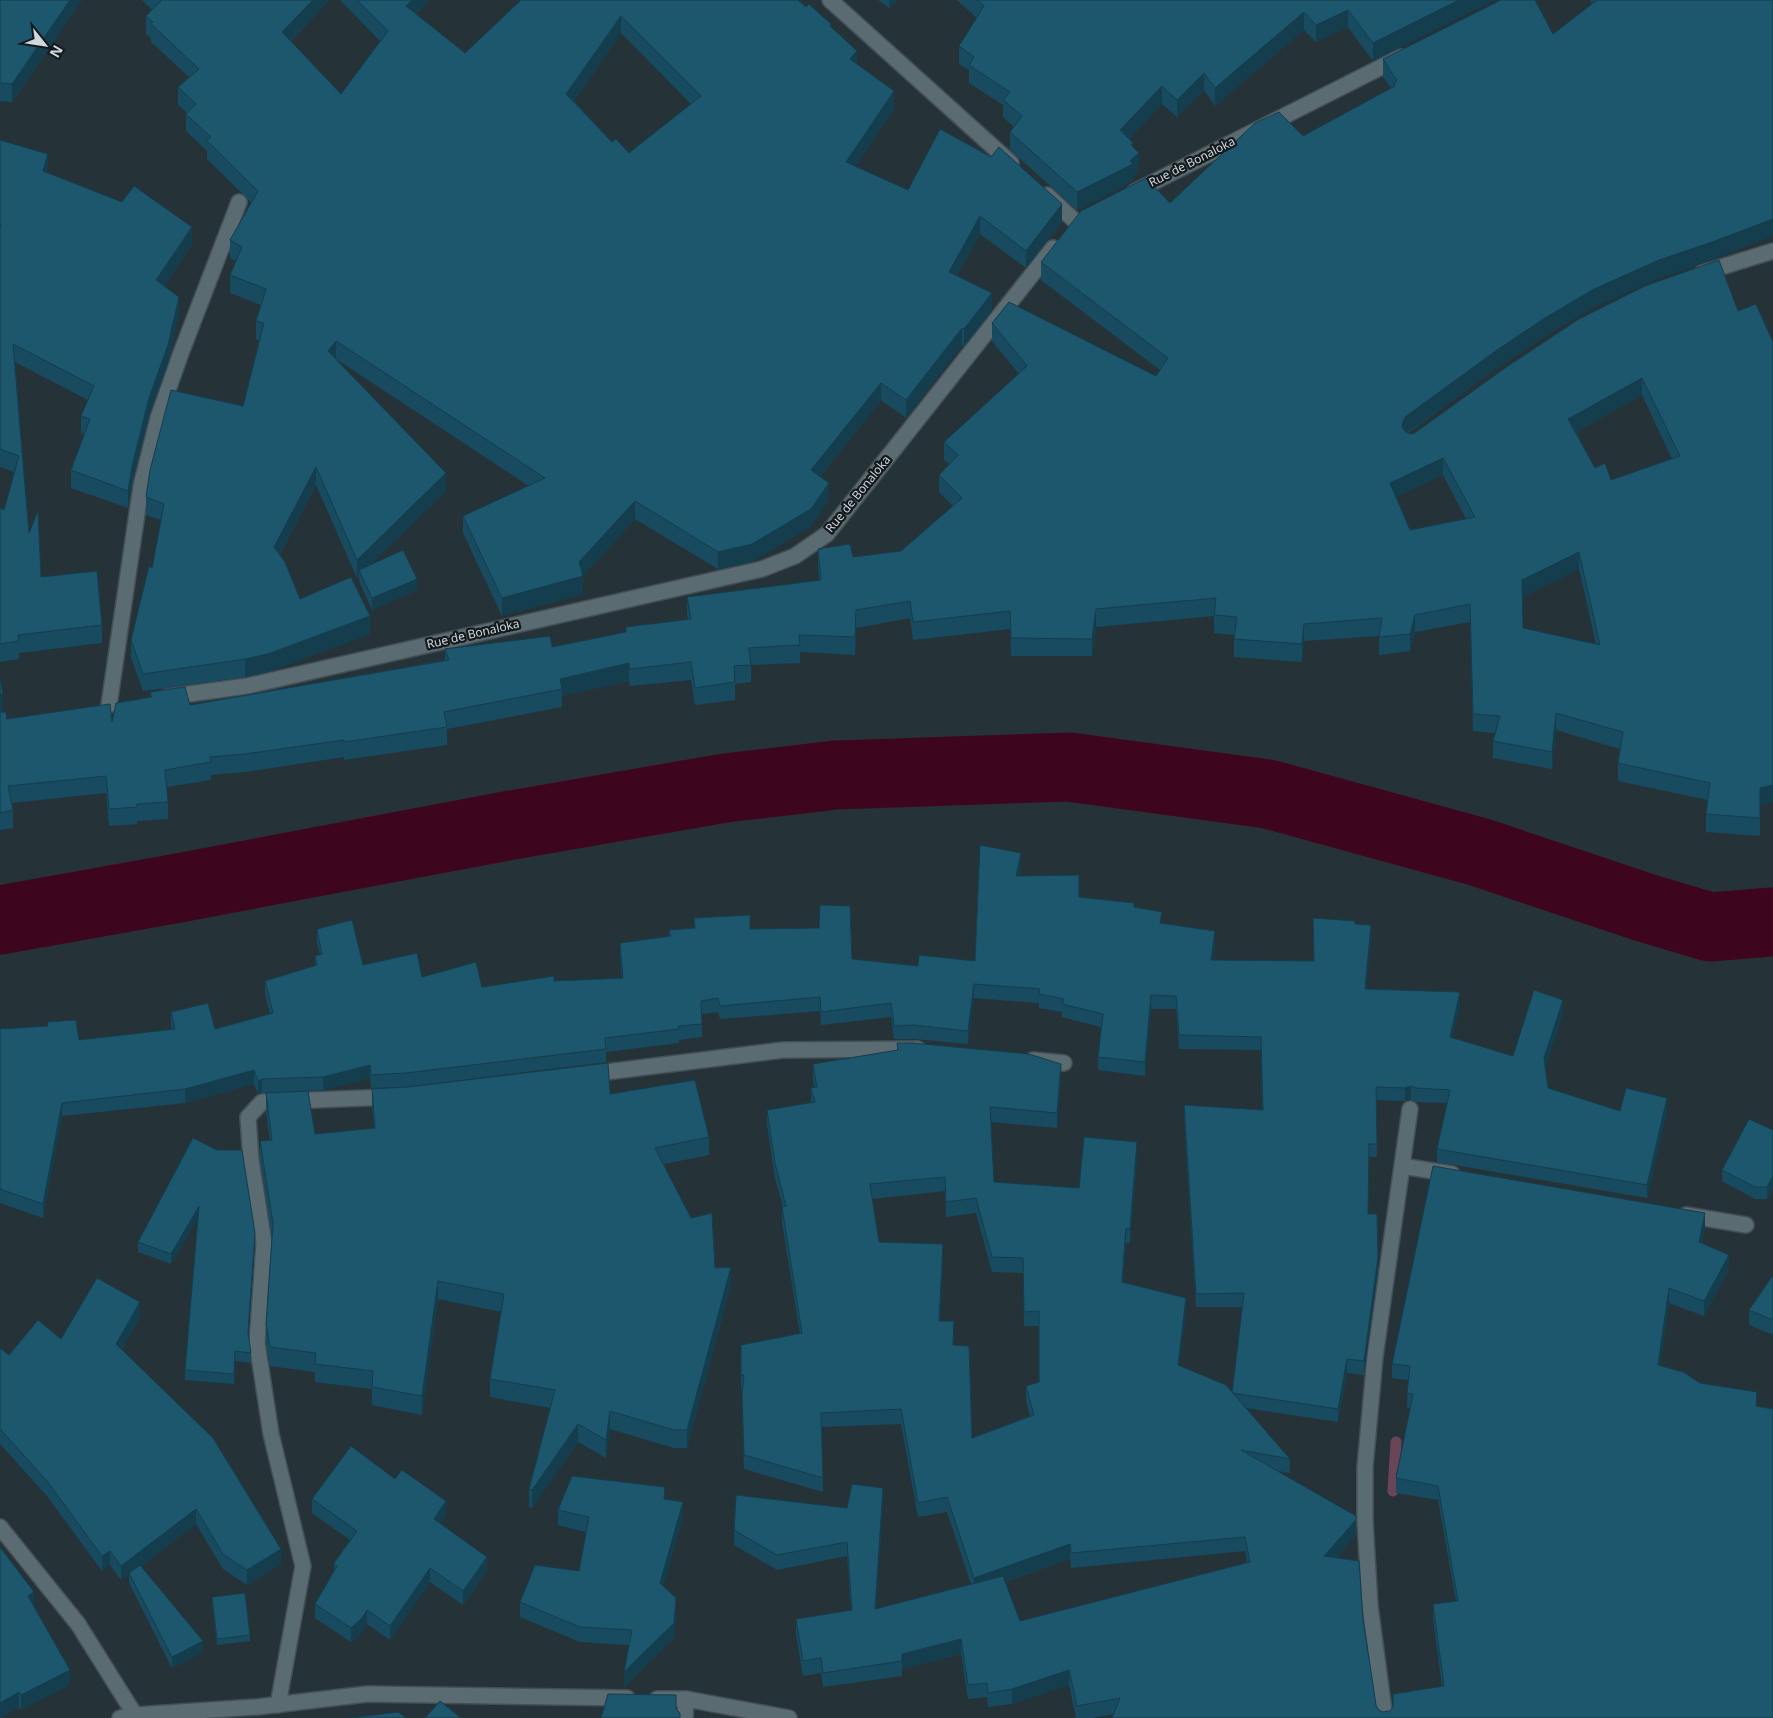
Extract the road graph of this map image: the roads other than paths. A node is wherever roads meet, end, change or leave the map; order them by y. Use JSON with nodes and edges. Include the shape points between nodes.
{"nodes":[{"id":1,"x":830,"y":0,"type":"edge"},
{"id":2,"x":1418,"y":49,"type":"edge"},
{"id":3,"x":1025,"y":175,"type":"edge"},
{"id":4,"x":1039,"y":188,"type":"edge"},
{"id":5,"x":1119,"y":199,"type":"edge"},
{"id":6,"x":239,"y":202,"type":"edge"},
{"id":7,"x":1773,"y":250,"type":"edge"},
{"id":8,"x":1689,"y":277,"type":"edge"},
{"id":9,"x":149,"y":700,"type":"edge"},
{"id":10,"x":91,"y":708,"type":"edge"},
{"id":11,"x":931,"y":1050,"type":"edge"},
{"id":12,"x":1016,"y":1058,"type":"edge"},
{"id":13,"x":1064,"y":1063,"type":"dead end"},
{"id":14,"x":575,"y":1076,"type":"edge"},
{"id":15,"x":407,"y":1096,"type":"edge"},
{"id":16,"x":1410,"y":1109,"type":"edge"},
{"id":17,"x":1402,"y":1166,"type":"junction"},
{"id":18,"x":1471,"y":1178,"type":"edge"},
{"id":19,"x":1668,"y":1212,"type":"edge"},
{"id":20,"x":1746,"y":1225,"type":"dead end"},
{"id":21,"x":0,"y":1527,"type":"edge"},
{"id":22,"x":686,"y":1700,"type":"junction"},
{"id":23,"x":278,"y":1704,"type":"junction"},
{"id":24,"x":258,"y":1712,"type":"edge"},
{"id":25,"x":135,"y":1715,"type":"junction"},
{"id":26,"x":120,"y":1718,"type":"edge"},
{"id":27,"x":685,"y":1718,"type":"edge"},
{"id":28,"x":789,"y":1718,"type":"edge"},
{"id":29,"x":1386,"y":1718,"type":"edge"}],
"edges":[{"from":1,"to":3,"type":"street"},
{"from":2,"to":5,"type":"street","name":"Rue de Bonaloka"},
{"from":4,"to":9,"type":"street","name":"Rue de Bonaloka","via":[[1073,226],[827,534],[795,556],[762,569],[247,686]]},
{"from":6,"to":10,"type":"street","via":[[158,418],[141,486],[114,705]]},
{"from":7,"to":8,"type":"street"},
{"from":11,"to":14,"type":"street","via":[[783,1050]]},
{"from":12,"to":13,"type":"street"},
{"from":15,"to":23,"type":"street","via":[[262,1102],[248,1117],[264,1243],[257,1343],[271,1434],[303,1566]]},
{"from":16,"to":17,"type":"street"},
{"from":17,"to":18,"type":"street"},
{"from":17,"to":29,"type":"street","via":[[1375,1357],[1365,1466],[1370,1606]]},
{"from":19,"to":20,"type":"street"},
{"from":21,"to":25,"type":"street","via":[[78,1624]]},
{"from":22,"to":23,"type":"street","via":[[367,1694]]},
{"from":22,"to":27,"type":"street"},
{"from":22,"to":28,"type":"street"},
{"from":23,"to":24,"type":"street"},
{"from":24,"to":25,"type":"street"},
{"from":25,"to":26,"type":"street"}]}
